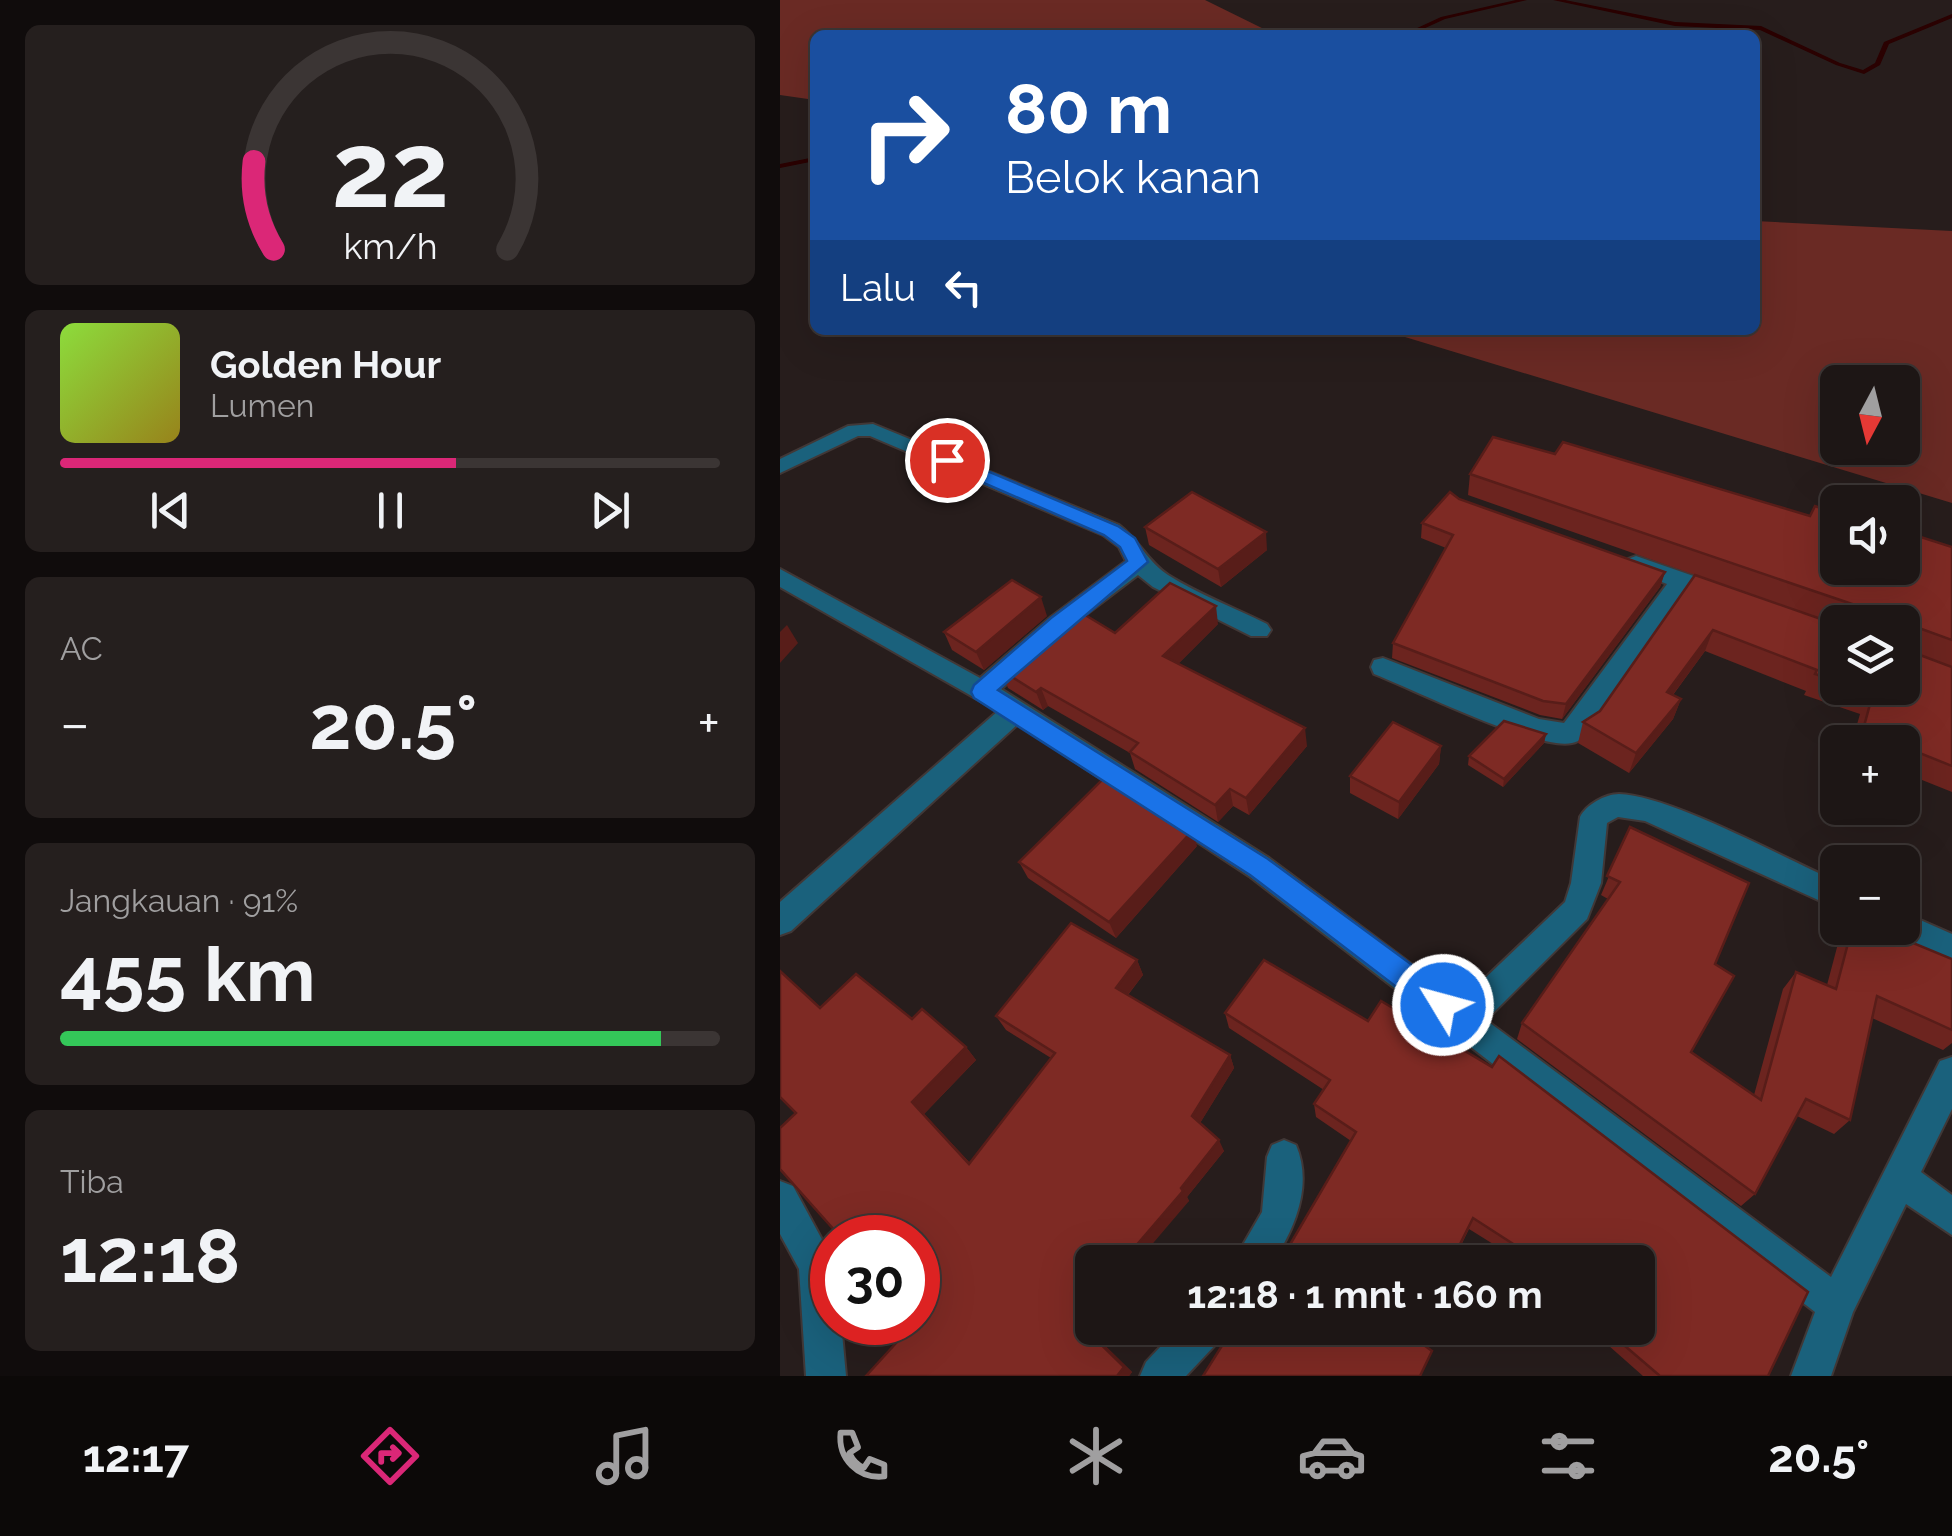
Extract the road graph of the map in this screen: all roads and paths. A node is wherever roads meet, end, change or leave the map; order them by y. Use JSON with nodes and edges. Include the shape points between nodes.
{"nodes":[{"id":1,"x":780,"y":468,"type":"edge"},
{"id":2,"x":1610,"y":555,"type":"edge"},
{"id":3,"x":1138,"y":562,"type":"junction"},
{"id":4,"x":780,"y":576,"type":"edge"},
{"id":5,"x":1682,"y":580,"type":"junction"},
{"id":6,"x":1734,"y":599,"type":"edge"},
{"id":7,"x":1259,"y":630,"type":"dead end"},
{"id":8,"x":1383,"y":667,"type":"dead end"},
{"id":9,"x":982,"y":692,"type":"junction"},
{"id":10,"x":1017,"y":710,"type":"junction"},
{"id":11,"x":1820,"y":888,"type":"edge"},
{"id":12,"x":780,"y":921,"type":"edge"},
{"id":13,"x":1920,"y":934,"type":"edge"},
{"id":14,"x":1952,"y":949,"type":"edge"},
{"id":15,"x":1464,"y":1021,"type":"junction"},
{"id":16,"x":1952,"y":1073,"type":"edge"},
{"id":17,"x":1284,"y":1157,"type":"dead end"},
{"id":18,"x":1900,"y":1178,"type":"junction"},
{"id":19,"x":780,"y":1199,"type":"edge"},
{"id":20,"x":1952,"y":1216,"type":"edge"},
{"id":21,"x":1263,"y":1245,"type":"edge"},
{"id":22,"x":1837,"y":1305,"type":"junction"},
{"id":23,"x":1188,"y":1345,"type":"edge"},
{"id":24,"x":826,"y":1376,"type":"edge"},
{"id":25,"x":1160,"y":1376,"type":"edge"},
{"id":26,"x":1811,"y":1376,"type":"edge"}],
"edges":[{"from":1,"to":3,"type":"street","via":[[854,430],[873,430],[1111,530]]},
{"from":2,"to":5,"type":"street"},
{"from":3,"to":7,"type":"street"},
{"from":3,"to":9,"type":"street"},
{"from":4,"to":9,"type":"street"},
{"from":5,"to":6,"type":"street"},
{"from":5,"to":8,"type":"street","via":[[1569,734],[1536,728]]},
{"from":9,"to":10,"type":"street"},
{"from":10,"to":12,"type":"street"},
{"from":10,"to":15,"type":"street","via":[[1259,867]]},
{"from":11,"to":15,"type":"street","via":[[1649,810],[1615,805],[1594,818],[1577,910]]},
{"from":13,"to":14,"type":"street"},
{"from":15,"to":22,"type":"street"},
{"from":16,"to":18,"type":"street"},
{"from":17,"to":21,"type":"street","via":[[1286,1197]]},
{"from":18,"to":20,"type":"street"},
{"from":18,"to":22,"type":"street"},
{"from":19,"to":24,"type":"street","via":[[818,1265]]},
{"from":22,"to":26,"type":"street"},
{"from":23,"to":25,"type":"street"}]}
